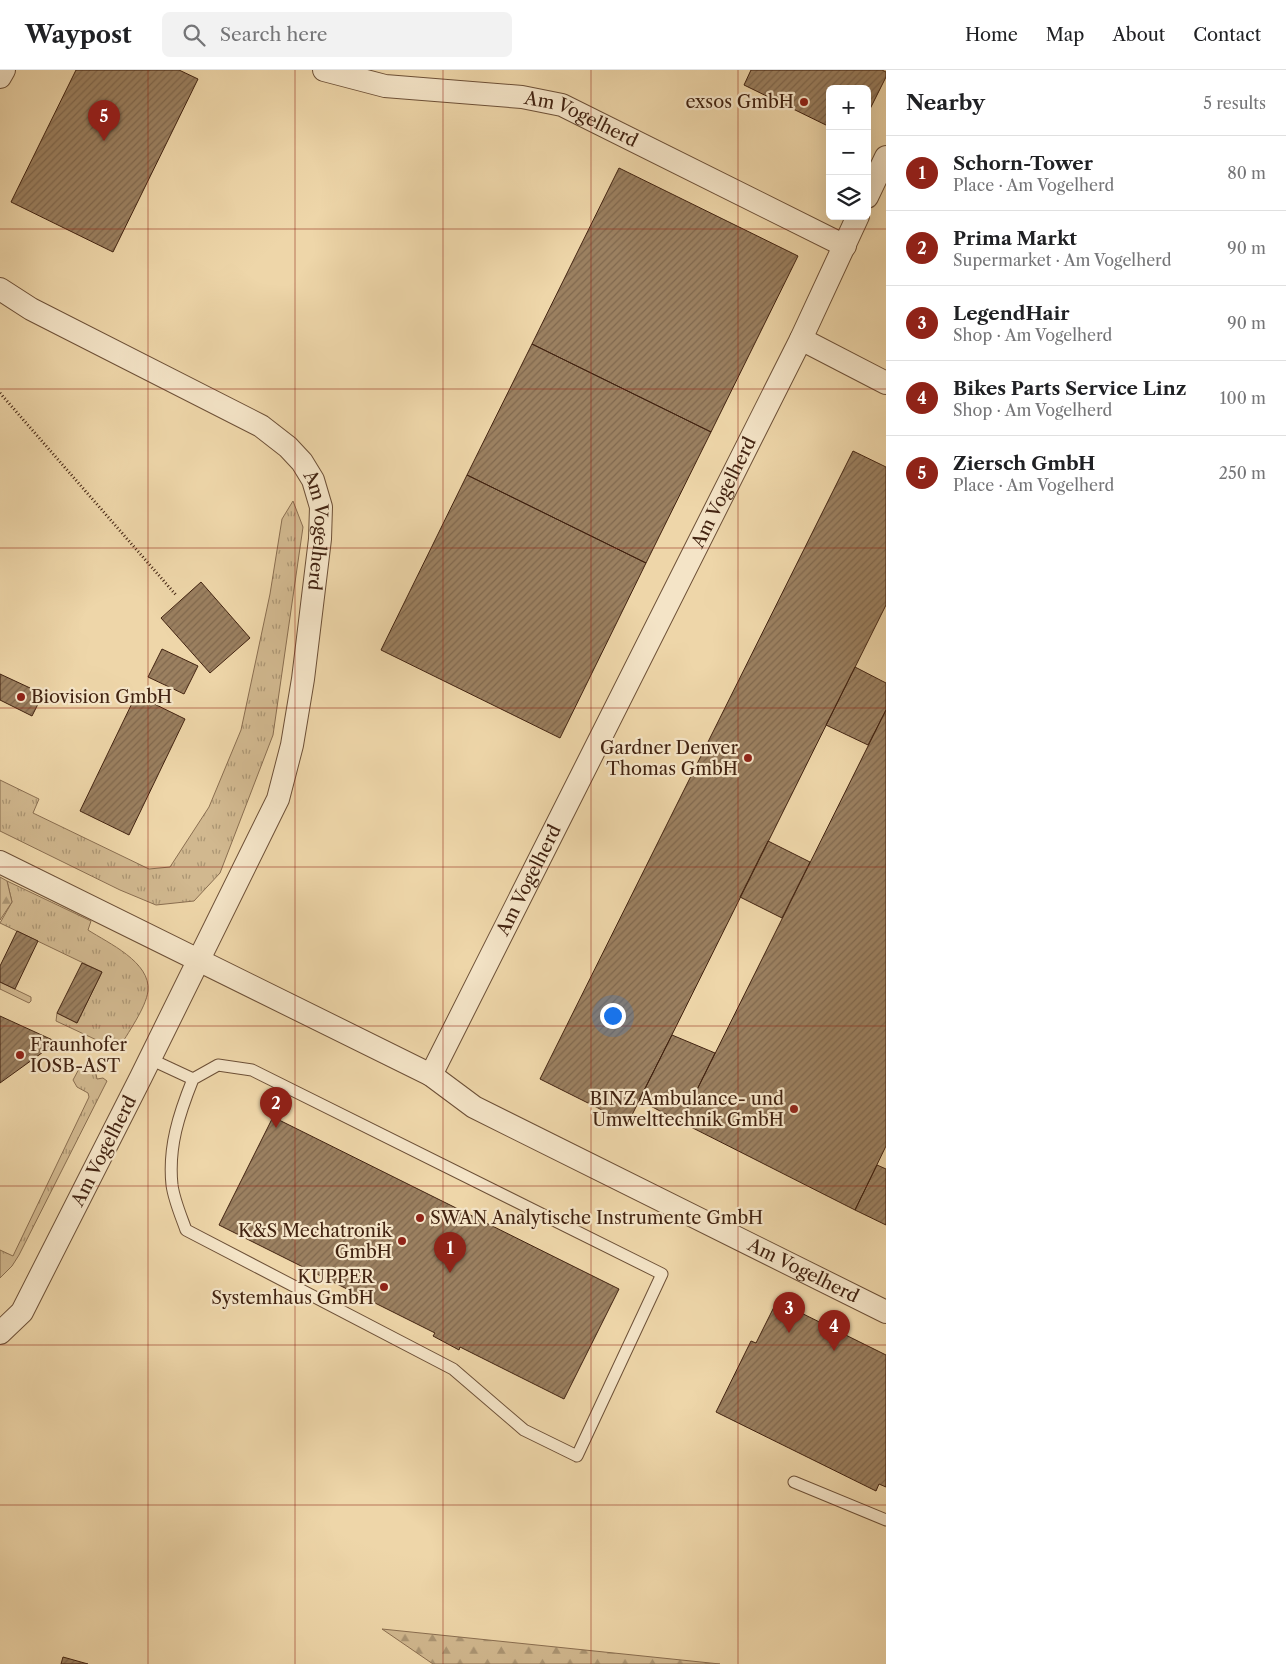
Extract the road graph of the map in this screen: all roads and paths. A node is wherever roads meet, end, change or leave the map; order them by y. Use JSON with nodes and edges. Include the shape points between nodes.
{"nodes":[{"id":1,"x":4,"y":70,"type":"edge"},
{"id":2,"x":324,"y":70,"type":"edge"},
{"id":3,"x":0,"y":77,"type":"edge"},
{"id":4,"x":886,"y":157,"type":"edge"},
{"id":5,"x":871,"y":189,"type":"edge"},
{"id":6,"x":856,"y":220,"type":"edge"},
{"id":7,"x":845,"y":246,"type":"junction"},
{"id":8,"x":0,"y":289,"type":"edge"},
{"id":9,"x":801,"y":339,"type":"junction"},
{"id":10,"x":886,"y":383,"type":"edge"},
{"id":11,"x":0,"y":393,"type":"edge"},
{"id":12,"x":176,"y":595,"type":"dead end"},
{"id":13,"x":0,"y":862,"type":"edge"},
{"id":14,"x":198,"y":961,"type":"junction"},
{"id":15,"x":150,"y":1059,"type":"junction"},
{"id":16,"x":431,"y":1075,"type":"junction"},
{"id":17,"x":193,"y":1079,"type":"junction"},
{"id":18,"x":886,"y":1312,"type":"edge"},
{"id":19,"x":0,"y":1333,"type":"edge"},
{"id":20,"x":794,"y":1482,"type":"dead end"},
{"id":21,"x":886,"y":1520,"type":"edge"}],
"edges":[{"from":1,"to":3,"type":"street"},
{"from":2,"to":7,"type":"street","name":"Am Vogelherd","via":[[385,86],[522,97],[562,105]]},
{"from":4,"to":5,"type":"street"},
{"from":6,"to":7,"type":"street","name":"Am Vogelherd"},
{"from":7,"to":9,"type":"street","name":"Am Vogelherd"},
{"from":8,"to":14,"type":"street","name":"Am Vogelherd","via":[[261,426],[288,447],[313,480],[321,507],[303,679],[292,745],[278,798]]},
{"from":9,"to":10,"type":"street"},
{"from":9,"to":16,"type":"street","name":"Am Vogelherd"},
{"from":11,"to":12,"type":"path"},
{"from":13,"to":14,"type":"street","name":"Am Vogelherd"},
{"from":14,"to":15,"type":"street","name":"Am Vogelherd"},
{"from":14,"to":16,"type":"street","name":"Am Vogelherd"},
{"from":15,"to":17,"type":"lane"},
{"from":15,"to":19,"type":"street","name":"Am Vogelherd","via":[[22,1312]]},
{"from":16,"to":18,"type":"street","name":"Am Vogelherd","via":[[474,1107]]},
{"from":17,"to":17,"type":"lane","via":[[218,1065],[252,1070],[662,1274],[577,1456],[524,1430],[453,1369],[186,1230],[172,1186],[172,1140]]},
{"from":20,"to":21,"type":"lane"}]}
